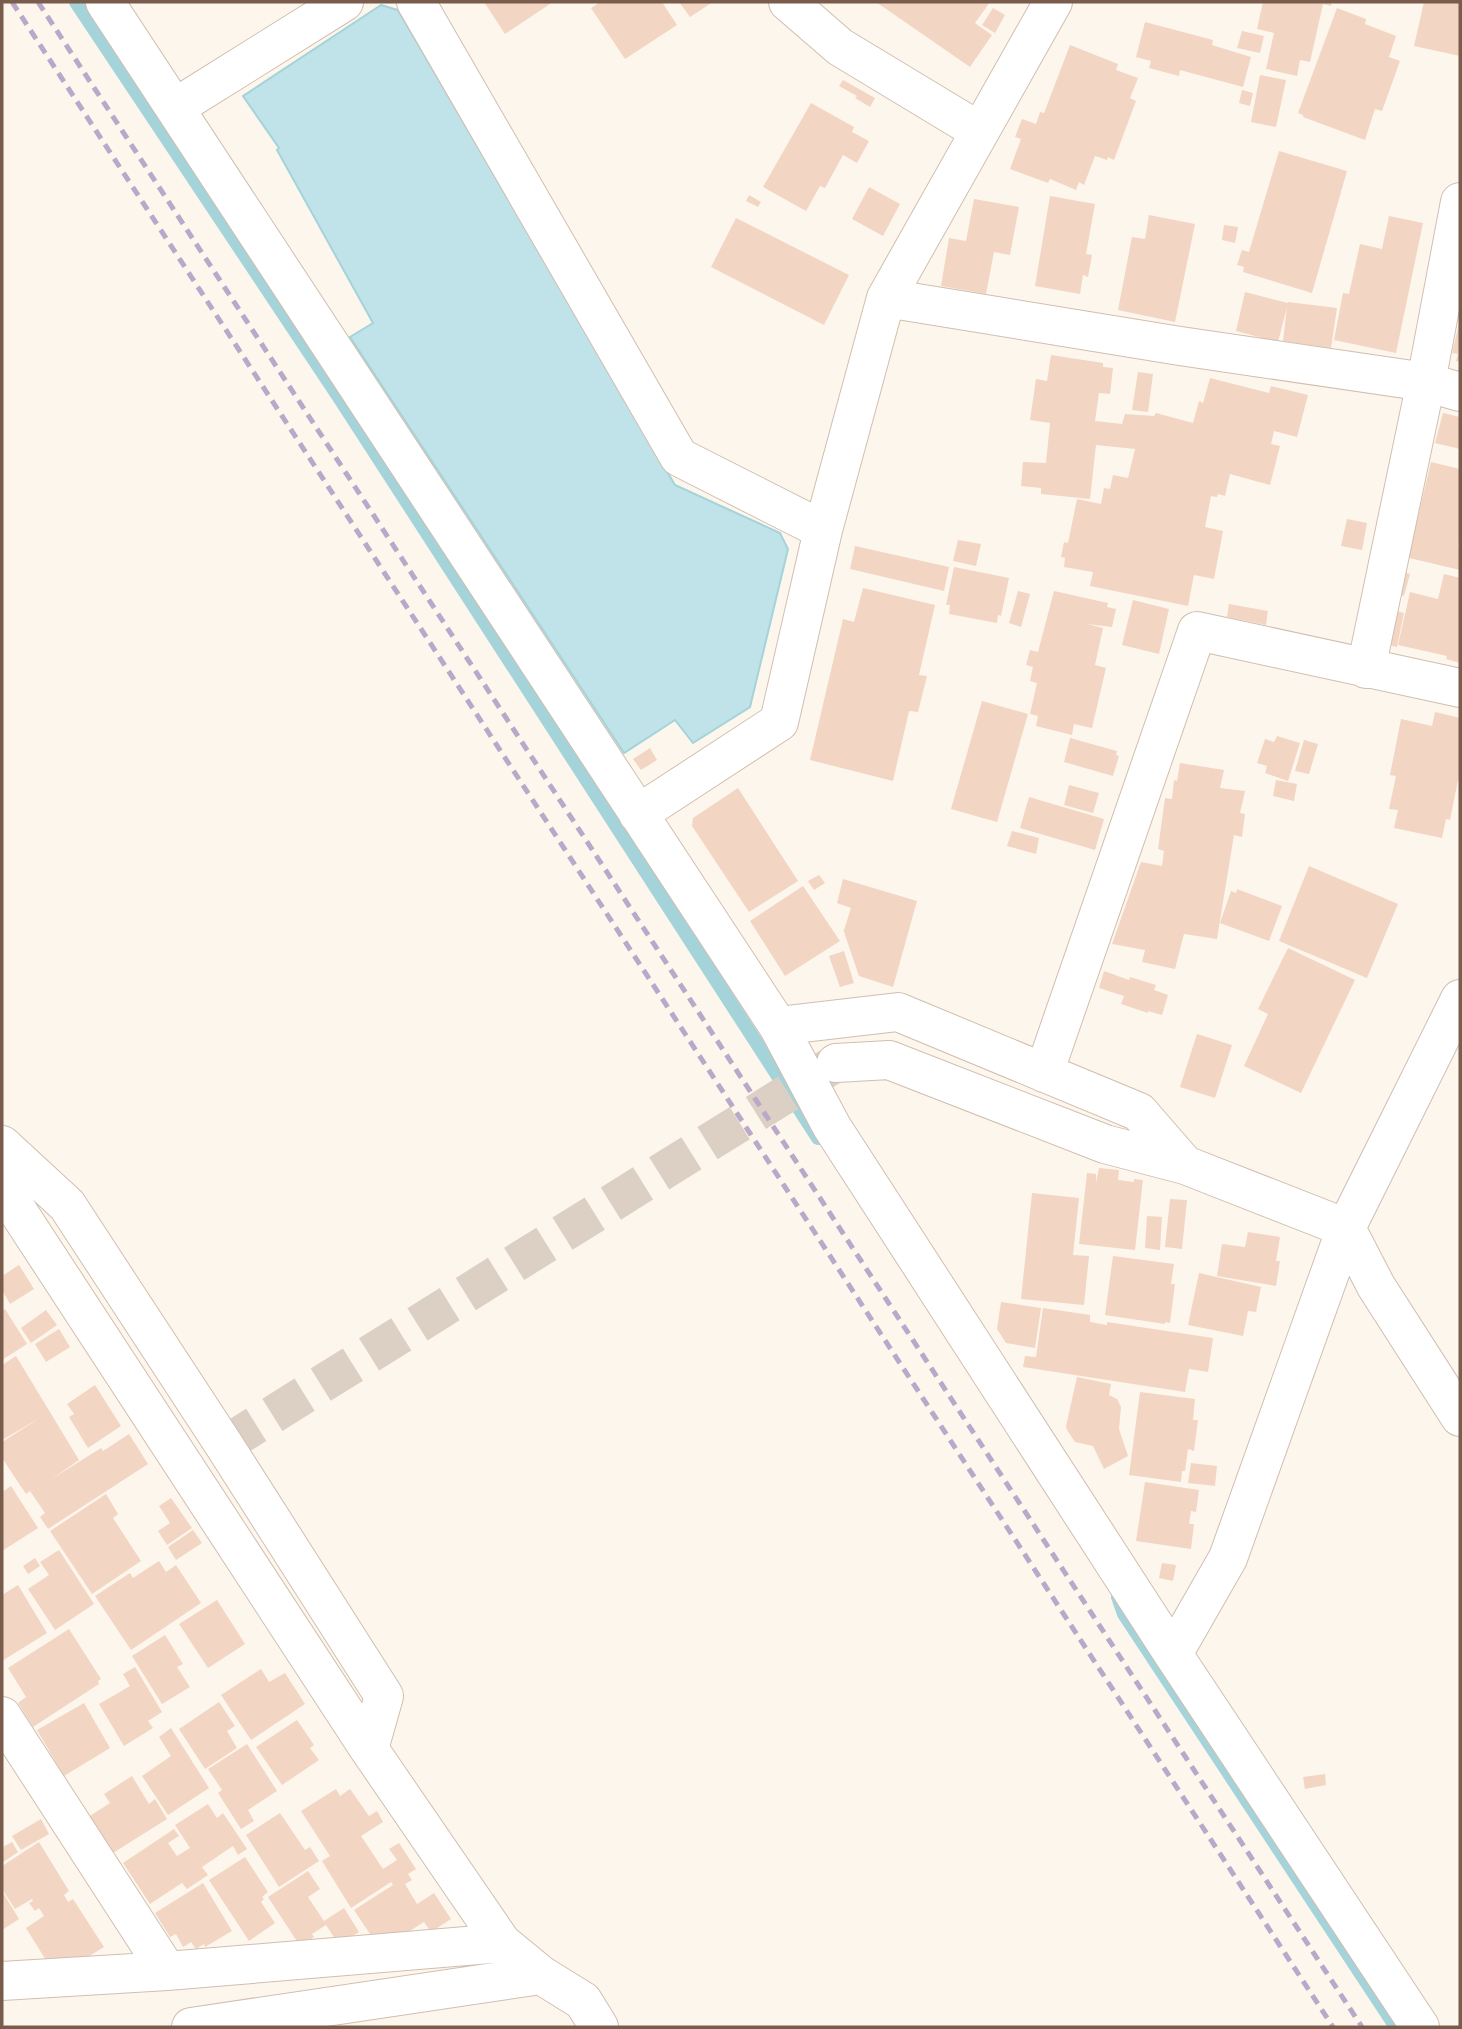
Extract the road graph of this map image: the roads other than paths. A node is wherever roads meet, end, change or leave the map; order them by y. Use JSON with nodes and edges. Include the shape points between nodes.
{"nodes":[{"id":1,"x":106,"y":2,"type":"edge"},
{"id":2,"x":344,"y":2,"type":"edge"},
{"id":3,"x":416,"y":2,"type":"edge"},
{"id":4,"x":788,"y":2,"type":"edge"},
{"id":5,"x":1052,"y":2,"type":"edge"},
{"id":6,"x":176,"y":107,"type":"junction"},
{"id":7,"x":979,"y":131,"type":"junction"},
{"id":8,"x":1460,"y":202,"type":"edge"},
{"id":9,"x":886,"y":298,"type":"junction"},
{"id":10,"x":1443,"y":387,"type":"edge"},
{"id":11,"x":823,"y":530,"type":"junction"},
{"id":12,"x":1366,"y":668,"type":"junction"},
{"id":13,"x":1460,"y":688,"type":"edge"},
{"id":14,"x":638,"y":814,"type":"junction"},
{"id":15,"x":1460,"y":999,"type":"edge"},
{"id":16,"x":778,"y":1026,"type":"junction"},
{"id":17,"x":836,"y":1063,"type":"tunnel mouth"},
{"id":18,"x":1044,"y":1073,"type":"junction"},
{"id":19,"x":2,"y":1144,"type":"edge"},
{"id":20,"x":1185,"y":1165,"type":"junction"},
{"id":21,"x":2,"y":1187,"type":"edge"},
{"id":22,"x":1346,"y":1228,"type":"junction"},
{"id":23,"x":1460,"y":1417,"type":"edge"},
{"id":24,"x":1173,"y":1654,"type":"junction"},
{"id":25,"x":2,"y":1716,"type":"edge"},
{"id":26,"x":369,"y":1749,"type":"junction"},
{"id":27,"x":502,"y":1943,"type":"junction"},
{"id":28,"x":167,"y":1971,"type":"junction"},
{"id":29,"x":541,"y":1975,"type":"junction"},
{"id":30,"x":2,"y":1981,"type":"edge"},
{"id":31,"x":191,"y":2027,"type":"edge"},
{"id":32,"x":599,"y":2027,"type":"edge"},
{"id":33,"x":1420,"y":2027,"type":"edge"}],
"edges":[{"from":1,"to":6,"type":"street"},
{"from":2,"to":6,"type":"street"},
{"from":3,"to":11,"type":"street","via":[[679,457]]},
{"from":4,"to":7,"type":"street","via":[[840,47]]},
{"from":5,"to":7,"type":"street"},
{"from":6,"to":14,"type":"street"},
{"from":7,"to":9,"type":"street"},
{"from":8,"to":10,"type":"street"},
{"from":9,"to":10,"type":"street"},
{"from":9,"to":11,"type":"street"},
{"from":10,"to":12,"type":"street"},
{"from":11,"to":14,"type":"street","via":[[779,722]]},
{"from":12,"to":13,"type":"street"},
{"from":12,"to":18,"type":"street","via":[[1196,631]]},
{"from":14,"to":16,"type":"street"},
{"from":15,"to":22,"type":"street"},
{"from":16,"to":18,"type":"street","via":[[898,1012]]},
{"from":16,"to":24,"type":"street","via":[[832,1127]]},
{"from":17,"to":20,"type":"street","via":[[889,1060],[1104,1144]]},
{"from":18,"to":20,"type":"street","via":[[1139,1112]]},
{"from":19,"to":26,"type":"street","via":[[66,1205],[384,1696]]},
{"from":20,"to":22,"type":"street"},
{"from":21,"to":26,"type":"street"},
{"from":22,"to":23,"type":"street","via":[[1376,1286]]},
{"from":22,"to":24,"type":"street","via":[[1228,1558]]},
{"from":24,"to":33,"type":"street"},
{"from":25,"to":28,"type":"street"},
{"from":26,"to":27,"type":"street"},
{"from":27,"to":28,"type":"street"},
{"from":27,"to":29,"type":"street"},
{"from":28,"to":30,"type":"street"},
{"from":29,"to":31,"type":"street"},
{"from":29,"to":32,"type":"street","via":[[583,2001]]}]}
